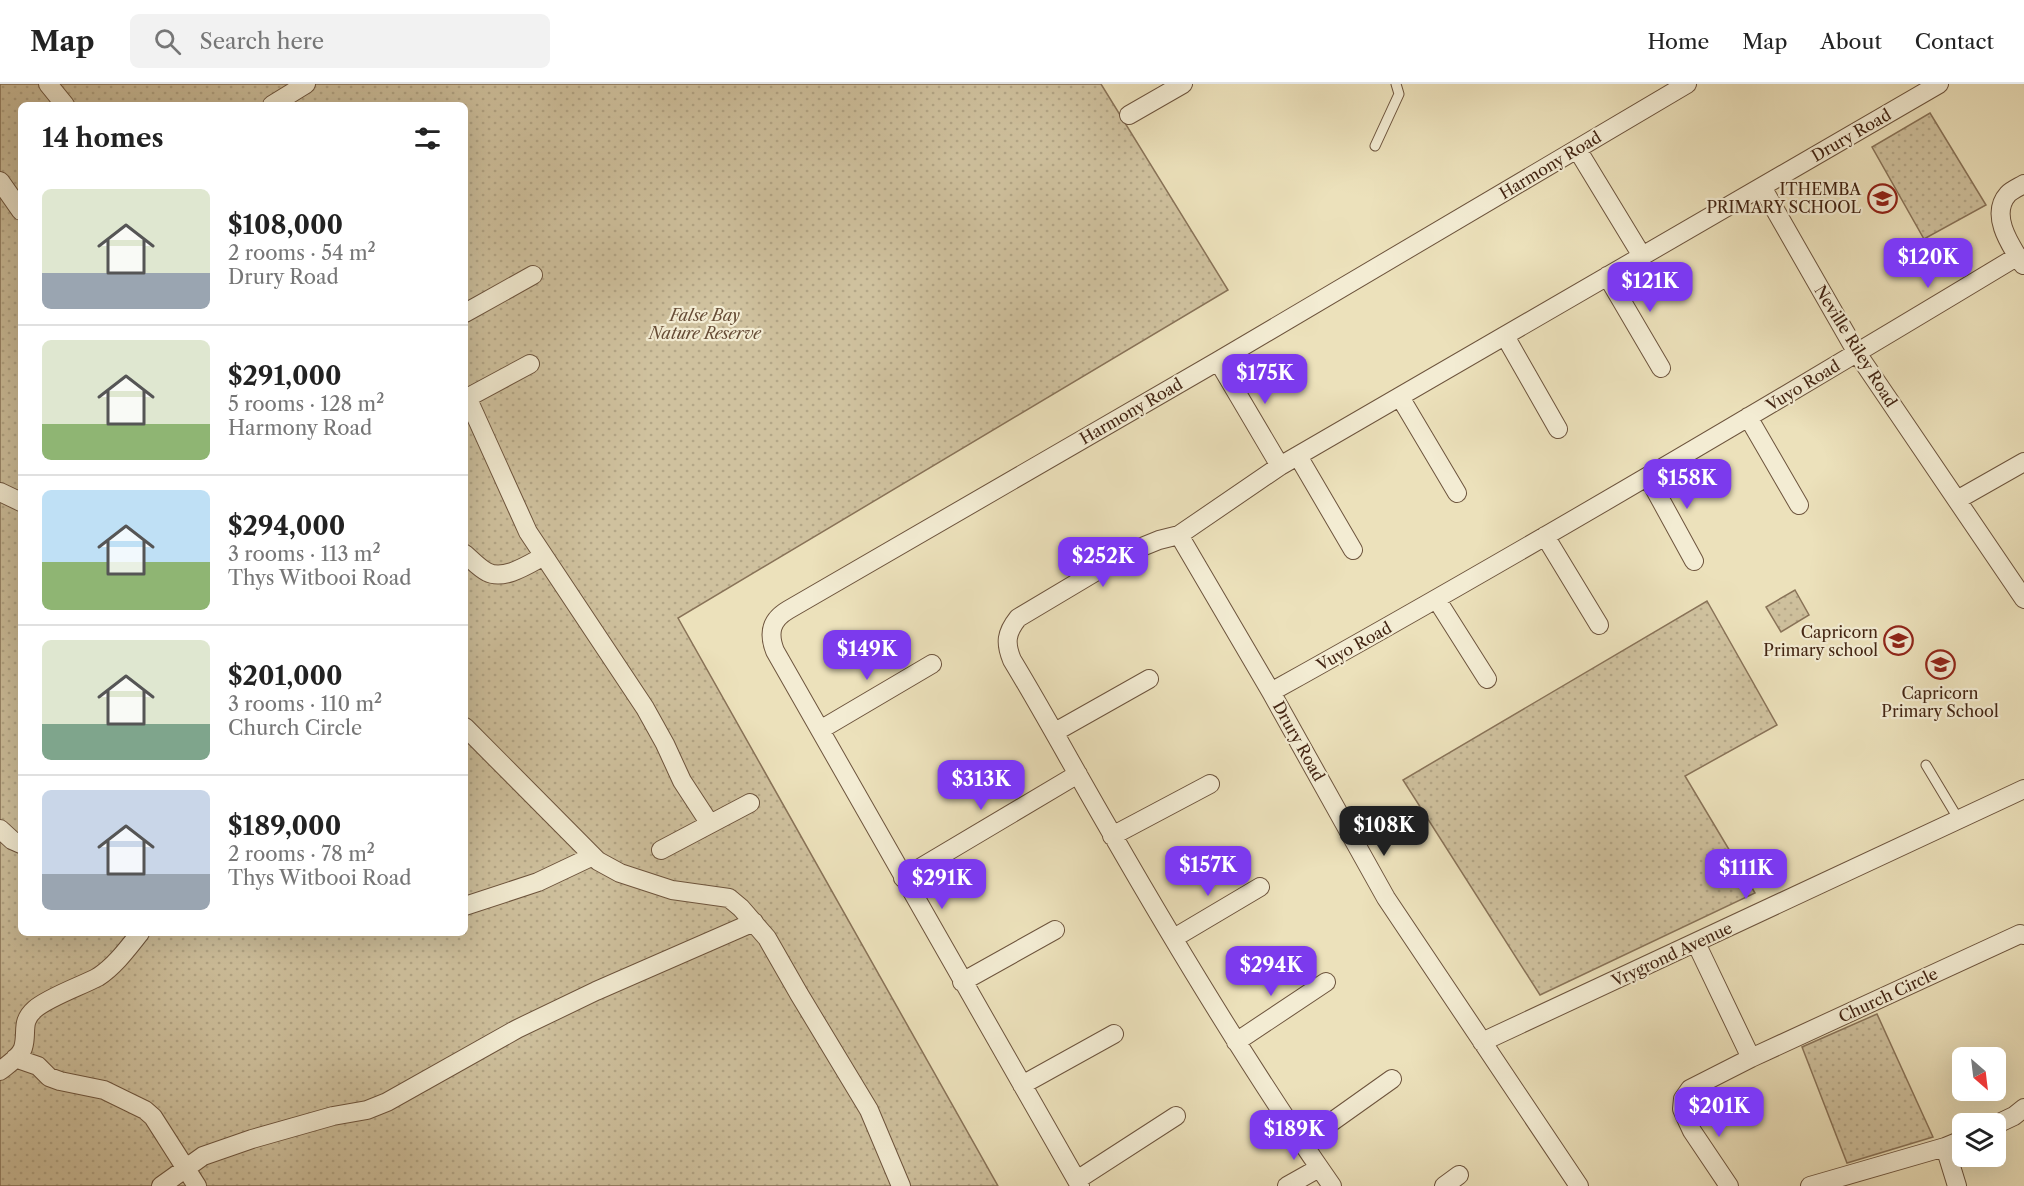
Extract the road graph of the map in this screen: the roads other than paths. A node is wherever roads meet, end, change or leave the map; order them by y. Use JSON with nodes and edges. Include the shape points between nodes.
{"nodes":[{"id":1,"x":48,"y":84,"type":"edge"},
{"id":2,"x":306,"y":84,"type":"edge"},
{"id":3,"x":1183,"y":84,"type":"edge"},
{"id":4,"x":1396,"y":84,"type":"edge"},
{"id":5,"x":1687,"y":84,"type":"edge"},
{"id":6,"x":1939,"y":84,"type":"edge"},
{"id":7,"x":63,"y":102,"type":"edge"},
{"id":8,"x":277,"y":102,"type":"edge"},
{"id":9,"x":1129,"y":115,"type":"dead end"},
{"id":10,"x":1375,"y":146,"type":"dead end"},
{"id":11,"x":1578,"y":149,"type":"junction"},
{"id":12,"x":0,"y":181,"type":"edge"},
{"id":13,"x":2024,"y":184,"type":"edge"},
{"id":14,"x":1762,"y":187,"type":"junction"},
{"id":15,"x":18,"y":207,"type":"edge"},
{"id":16,"x":1642,"y":256,"type":"junction"},
{"id":17,"x":2021,"y":261,"type":"edge"},
{"id":18,"x":533,"y":275,"type":"dead end"},
{"id":19,"x":1607,"y":276,"type":"junction"},
{"id":20,"x":468,"y":311,"type":"edge"},
{"id":21,"x":1505,"y":336,"type":"junction"},
{"id":22,"x":1857,"y":353,"type":"junction"},
{"id":23,"x":1218,"y":361,"type":"junction"},
{"id":24,"x":530,"y":364,"type":"dead end"},
{"id":25,"x":1661,"y":368,"type":"dead end"},
{"id":26,"x":468,"y":397,"type":"edge"},
{"id":27,"x":1400,"y":397,"type":"junction"},
{"id":28,"x":468,"y":402,"type":"edge"},
{"id":29,"x":1748,"y":417,"type":"junction"},
{"id":30,"x":1558,"y":429,"type":"dead end"},
{"id":31,"x":1298,"y":456,"type":"junction"},
{"id":32,"x":2024,"y":462,"type":"edge"},
{"id":33,"x":1280,"y":466,"type":"junction"},
{"id":34,"x":1648,"y":477,"type":"junction"},
{"id":35,"x":0,"y":492,"type":"edge"},
{"id":36,"x":1457,"y":493,"type":"dead end"},
{"id":37,"x":1957,"y":500,"type":"junction"},
{"id":38,"x":18,"y":501,"type":"edge"},
{"id":39,"x":1799,"y":505,"type":"dead end"},
{"id":40,"x":1179,"y":535,"type":"junction"},
{"id":41,"x":1545,"y":536,"type":"junction"},
{"id":42,"x":1353,"y":550,"type":"dead end"},
{"id":43,"x":544,"y":556,"type":"junction"},
{"id":44,"x":468,"y":557,"type":"edge"},
{"id":45,"x":1694,"y":561,"type":"dead end"},
{"id":46,"x":2024,"y":599,"type":"edge"},
{"id":47,"x":1437,"y":600,"type":"junction"},
{"id":48,"x":1599,"y":625,"type":"dead end"},
{"id":49,"x":932,"y":664,"type":"dead end"},
{"id":50,"x":1149,"y":679,"type":"dead end"},
{"id":51,"x":1487,"y":679,"type":"dead end"},
{"id":52,"x":1271,"y":692,"type":"junction"},
{"id":53,"x":468,"y":730,"type":"edge"},
{"id":54,"x":820,"y":730,"type":"junction"},
{"id":55,"x":1055,"y":732,"type":"junction"},
{"id":56,"x":1926,"y":765,"type":"dead end"},
{"id":57,"x":1078,"y":774,"type":"junction"},
{"id":58,"x":1210,"y":784,"type":"dead end"},
{"id":59,"x":2024,"y":789,"type":"edge"},
{"id":60,"x":750,"y":803,"type":"dead end"},
{"id":61,"x":1959,"y":820,"type":"junction"},
{"id":62,"x":710,"y":824,"type":"junction"},
{"id":63,"x":0,"y":829,"type":"edge"},
{"id":64,"x":1112,"y":836,"type":"junction"},
{"id":65,"x":18,"y":843,"type":"edge"},
{"id":66,"x":661,"y":850,"type":"dead end"},
{"id":67,"x":593,"y":856,"type":"junction"},
{"id":68,"x":903,"y":878,"type":"junction"},
{"id":69,"x":1260,"y":887,"type":"dead end"},
{"id":70,"x":468,"y":905,"type":"edge"},
{"id":71,"x":754,"y":922,"type":"junction"},
{"id":72,"x":1055,"y":930,"type":"dead end"},
{"id":73,"x":2024,"y":935,"type":"edge"},
{"id":74,"x":138,"y":936,"type":"edge"},
{"id":75,"x":1174,"y":938,"type":"junction"},
{"id":76,"x":1696,"y":943,"type":"junction"},
{"id":77,"x":962,"y":981,"type":"junction"},
{"id":78,"x":1326,"y":982,"type":"dead end"},
{"id":79,"x":1114,"y":1034,"type":"dead end"},
{"id":80,"x":1236,"y":1042,"type":"junction"},
{"id":81,"x":1482,"y":1042,"type":"junction"},
{"id":82,"x":15,"y":1058,"type":"junction"},
{"id":83,"x":1751,"y":1058,"type":"junction"},
{"id":84,"x":0,"y":1071,"type":"edge"},
{"id":85,"x":1392,"y":1079,"type":"dead end"},
{"id":86,"x":1022,"y":1085,"type":"junction"},
{"id":87,"x":2024,"y":1108,"type":"edge"},
{"id":88,"x":1176,"y":1116,"type":"dead end"},
{"id":89,"x":2006,"y":1120,"type":"edge"},
{"id":90,"x":1302,"y":1143,"type":"junction"},
{"id":91,"x":1952,"y":1144,"type":"edge"},
{"id":92,"x":1945,"y":1147,"type":"junction"},
{"id":93,"x":184,"y":1168,"type":"junction"},
{"id":94,"x":1319,"y":1168,"type":"junction"},
{"id":95,"x":1078,"y":1183,"type":"edge"},
{"id":96,"x":161,"y":1186,"type":"edge"},
{"id":97,"x":197,"y":1186,"type":"edge"},
{"id":98,"x":901,"y":1186,"type":"edge"},
{"id":99,"x":1287,"y":1186,"type":"edge"},
{"id":100,"x":1332,"y":1186,"type":"edge"},
{"id":101,"x":1579,"y":1186,"type":"edge"},
{"id":102,"x":1729,"y":1186,"type":"edge"},
{"id":103,"x":1810,"y":1186,"type":"edge"},
{"id":104,"x":1957,"y":1186,"type":"edge"}],
"edges":[{"from":1,"to":7,"type":"street"},
{"from":2,"to":8,"type":"street"},
{"from":3,"to":9,"type":"street"},
{"from":4,"to":10,"type":"lane","via":[[1399,94]]},
{"from":5,"to":11,"type":"street","name":"Harmony Road"},
{"from":6,"to":14,"type":"street","name":"Drury Road"},
{"from":11,"to":16,"type":"street"},
{"from":11,"to":23,"type":"street","name":"Harmony Road"},
{"from":12,"to":15,"type":"street"},
{"from":13,"to":17,"type":"street","via":[[2007,194],[1999,216]]},
{"from":14,"to":16,"type":"street","name":"Drury Road"},
{"from":14,"to":22,"type":"street","name":"Neville Riley Road"},
{"from":16,"to":19,"type":"street","name":"Drury Road"},
{"from":17,"to":22,"type":"street","name":"Vuyo Road"},
{"from":18,"to":20,"type":"street"},
{"from":19,"to":21,"type":"street","name":"Drury Road"},
{"from":19,"to":25,"type":"street"},
{"from":21,"to":27,"type":"street","name":"Drury Road"},
{"from":21,"to":30,"type":"street"},
{"from":22,"to":29,"type":"street","name":"Vuyo Road"},
{"from":22,"to":37,"type":"street","name":"Neville Riley Road"},
{"from":23,"to":33,"type":"street"},
{"from":23,"to":54,"type":"street","name":"Harmony Road","via":[[781,614],[771,629],[770,639]]},
{"from":24,"to":26,"type":"street"},
{"from":27,"to":31,"type":"street","name":"Drury Road"},
{"from":27,"to":36,"type":"street"},
{"from":28,"to":43,"type":"street","via":[[528,532]]},
{"from":29,"to":34,"type":"street","name":"Vuyo Road"},
{"from":29,"to":39,"type":"street","name":"Vuyo Road"},
{"from":31,"to":33,"type":"street","name":"Drury Road"},
{"from":31,"to":42,"type":"street"},
{"from":32,"to":37,"type":"street"},
{"from":33,"to":40,"type":"street","name":"Drury Road"},
{"from":34,"to":41,"type":"street","name":"Vuyo Road"},
{"from":34,"to":45,"type":"street"},
{"from":35,"to":38,"type":"street"},
{"from":37,"to":46,"type":"street","name":"Neville Riley Road"},
{"from":40,"to":52,"type":"street","name":"Drury Road"},
{"from":40,"to":55,"type":"street","via":[[1127,553],[1018,618],[1010,627],[1006,638],[1012,660]]},
{"from":41,"to":47,"type":"street","name":"Vuyo Road"},
{"from":41,"to":48,"type":"street"},
{"from":43,"to":44,"type":"street","via":[[494,575]]},
{"from":43,"to":62,"type":"street","via":[[645,708],[682,781]]},
{"from":47,"to":51,"type":"street"},
{"from":47,"to":52,"type":"street","name":"Vuyo Road"},
{"from":49,"to":54,"type":"street"},
{"from":50,"to":55,"type":"street"},
{"from":52,"to":81,"type":"street","name":"Drury Road","via":[[1386,898]]},
{"from":53,"to":67,"type":"street"},
{"from":54,"to":68,"type":"street","name":"Harmony Road"},
{"from":55,"to":57,"type":"street"},
{"from":56,"to":61,"type":"lane"},
{"from":57,"to":64,"type":"street"},
{"from":57,"to":68,"type":"street"},
{"from":58,"to":64,"type":"street"},
{"from":59,"to":61,"type":"street","name":"Vrygrond Avenue"},
{"from":60,"to":62,"type":"street"},
{"from":61,"to":76,"type":"street","name":"Vrygrond Avenue"},
{"from":62,"to":66,"type":"street"},
{"from":63,"to":65,"type":"street"},
{"from":64,"to":75,"type":"street"},
{"from":67,"to":70,"type":"street","via":[[538,882]]},
{"from":67,"to":71,"type":"street","via":[[620,873],[672,890],[729,898]]},
{"from":68,"to":77,"type":"street","name":"Harmony Road"},
{"from":69,"to":75,"type":"street"},
{"from":71,"to":93,"type":"street","via":[[527,1024],[387,1102],[202,1155]]},
{"from":71,"to":98,"type":"street","via":[[869,1110]]},
{"from":72,"to":77,"type":"street"},
{"from":73,"to":83,"type":"street","name":"Church Circle"},
{"from":74,"to":82,"type":"street","via":[[100,975],[37,1007],[27,1017],[23,1048]]},
{"from":75,"to":80,"type":"street"},
{"from":76,"to":81,"type":"street","name":"Vrygrond Avenue"},
{"from":76,"to":83,"type":"street"},
{"from":77,"to":86,"type":"street","name":"Harmony Road"},
{"from":78,"to":80,"type":"street"},
{"from":79,"to":86,"type":"street"},
{"from":80,"to":90,"type":"street"},
{"from":81,"to":101,"type":"street","name":"Drury Road"},
{"from":82,"to":84,"type":"street"},
{"from":82,"to":93,"type":"street","via":[[38,1066],[49,1077],[104,1090],[145,1110]]},
{"from":83,"to":102,"type":"street","name":"Church Circle","via":[[1690,1089],[1683,1099],[1682,1109],[1692,1131]]},
{"from":85,"to":90,"type":"street"},
{"from":86,"to":95,"type":"street","name":"Harmony Road"},
{"from":87,"to":89,"type":"street"},
{"from":88,"to":95,"type":"street","name":"Harmony Road"},
{"from":90,"to":94,"type":"street"},
{"from":91,"to":92,"type":"street"},
{"from":92,"to":103,"type":"street"},
{"from":92,"to":104,"type":"street"},
{"from":93,"to":96,"type":"street"},
{"from":93,"to":97,"type":"street"},
{"from":94,"to":99,"type":"street"},
{"from":94,"to":100,"type":"street"}]}
